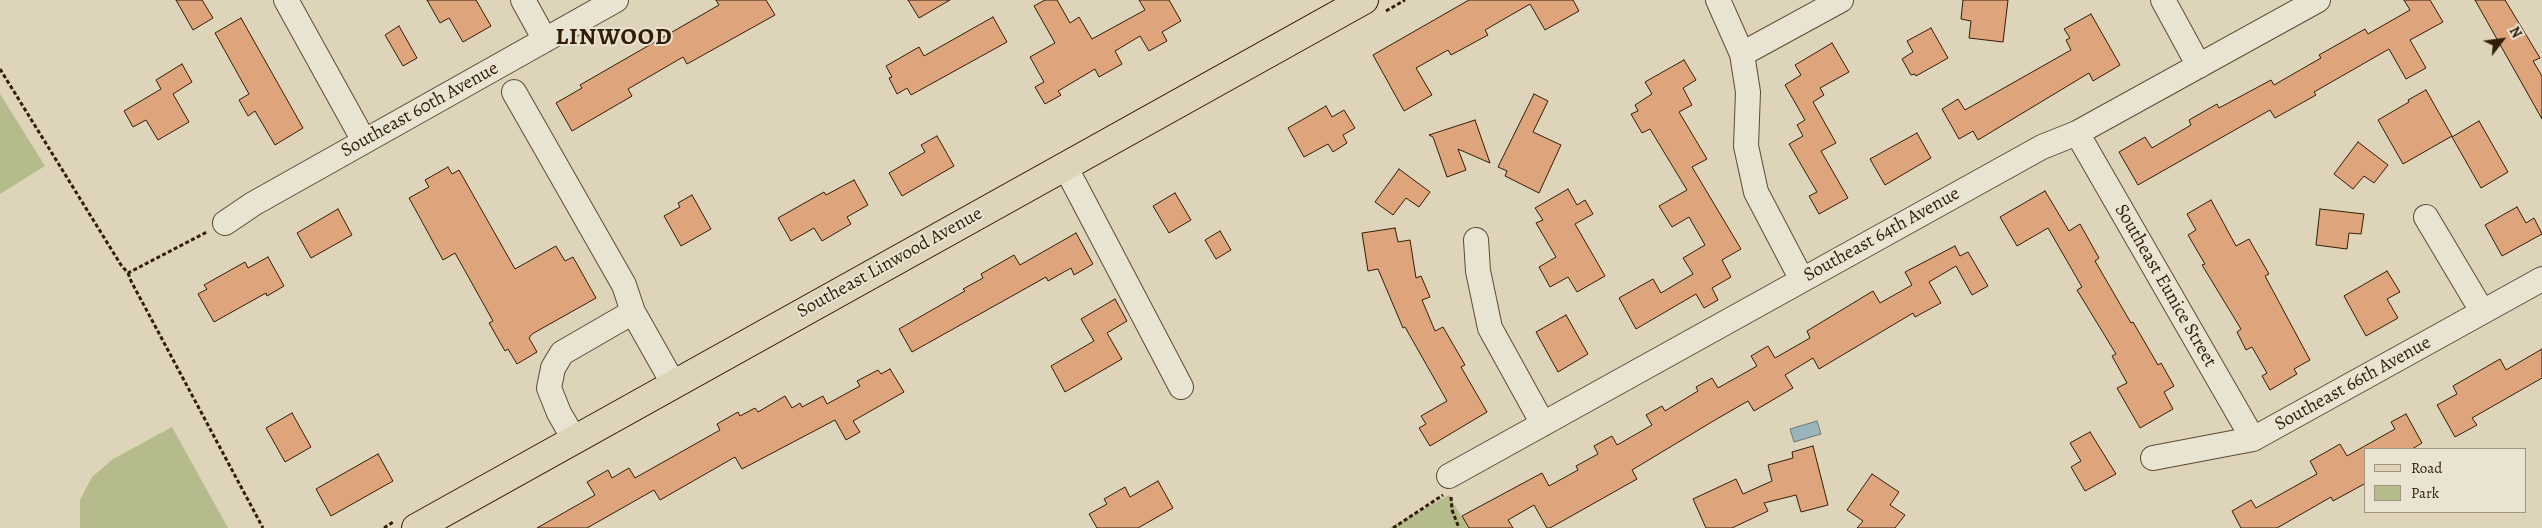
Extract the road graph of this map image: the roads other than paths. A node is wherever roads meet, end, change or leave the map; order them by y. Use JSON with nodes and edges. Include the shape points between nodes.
{"nodes":[{"id":1,"x":286,"y":0,"type":"edge"},
{"id":2,"x":522,"y":0,"type":"edge"},
{"id":3,"x":616,"y":0,"type":"edge"},
{"id":4,"x":1364,"y":0,"type":"edge"},
{"id":5,"x":1718,"y":0,"type":"edge"},
{"id":6,"x":1841,"y":0,"type":"edge"},
{"id":7,"x":2163,"y":0,"type":"edge"},
{"id":8,"x":2318,"y":0,"type":"edge"},
{"id":9,"x":545,"y":40,"type":"junction"},
{"id":10,"x":1742,"y":54,"type":"junction"},
{"id":11,"x":2199,"y":66,"type":"junction"},
{"id":12,"x":514,"y":92,"type":"dead end"},
{"id":13,"x":2077,"y":133,"type":"junction"},
{"id":14,"x":364,"y":140,"type":"junction"},
{"id":15,"x":1065,"y":166,"type":"junction"},
{"id":16,"x":2426,"y":217,"type":"dead end"},
{"id":17,"x":225,"y":223,"type":"road end"},
{"id":18,"x":1476,"y":240,"type":"dead end"},
{"id":19,"x":2542,"y":279,"type":"edge"},
{"id":20,"x":1802,"y":280,"type":"junction"},
{"id":21,"x":2482,"y":311,"type":"junction"},
{"id":22,"x":634,"y":312,"type":"junction"},
{"id":23,"x":673,"y":384,"type":"junction"},
{"id":24,"x":1181,"y":387,"type":"dead end"},
{"id":25,"x":1542,"y":424,"type":"junction"},
{"id":26,"x":574,"y":439,"type":"junction"},
{"id":27,"x":2253,"y":439,"type":"junction"},
{"id":28,"x":2153,"y":458,"type":"dead end"},
{"id":29,"x":1450,"y":476,"type":"dead end"},
{"id":30,"x":416,"y":528,"type":"edge"}],
"edges":[{"from":1,"to":14,"type":"street"},
{"from":2,"to":9,"type":"street"},
{"from":3,"to":9,"type":"street","name":"Southeast 60th Avenue"},
{"from":4,"to":15,"type":"main road","name":"Southeast Linwood Avenue"},
{"from":5,"to":10,"type":"street"},
{"from":6,"to":10,"type":"street"},
{"from":7,"to":11,"type":"street"},
{"from":8,"to":11,"type":"street","name":"Southeast 64th Avenue"},
{"from":9,"to":14,"type":"street","name":"Southeast 60th Avenue"},
{"from":10,"to":20,"type":"street","via":[[1748,92],[1746,146],[1749,168],[1756,192]]},
{"from":11,"to":13,"type":"street","name":"Southeast 64th Avenue"},
{"from":12,"to":22,"type":"street","via":[[624,285]]},
{"from":13,"to":20,"type":"street","name":"Southeast 64th Avenue","via":[[2042,147]]},
{"from":13,"to":27,"type":"street","name":"Southeast Eunice Street"},
{"from":14,"to":17,"type":"street","name":"Southeast 60th Avenue"},
{"from":15,"to":23,"type":"main road","name":"Southeast Linwood Avenue"},
{"from":15,"to":24,"type":"street"},
{"from":16,"to":21,"type":"street"},
{"from":18,"to":25,"type":"street","via":[[1478,271],[1490,328]]},
{"from":19,"to":21,"type":"street","name":"Southeast 66th Avenue"},
{"from":20,"to":25,"type":"street","name":"Southeast 64th Avenue"},
{"from":21,"to":27,"type":"street","name":"Southeast 66th Avenue"},
{"from":22,"to":23,"type":"street"},
{"from":22,"to":26,"type":"street","via":[[562,353],[553,368],[549,388]]},
{"from":23,"to":26,"type":"main road","name":"Southeast Linwood Avenue"},
{"from":25,"to":29,"type":"street","name":"Southeast 64th Avenue"},
{"from":26,"to":30,"type":"main road","name":"Southeast Linwood Avenue"},
{"from":27,"to":28,"type":"street","name":"Southeast 66th Avenue"}]}
